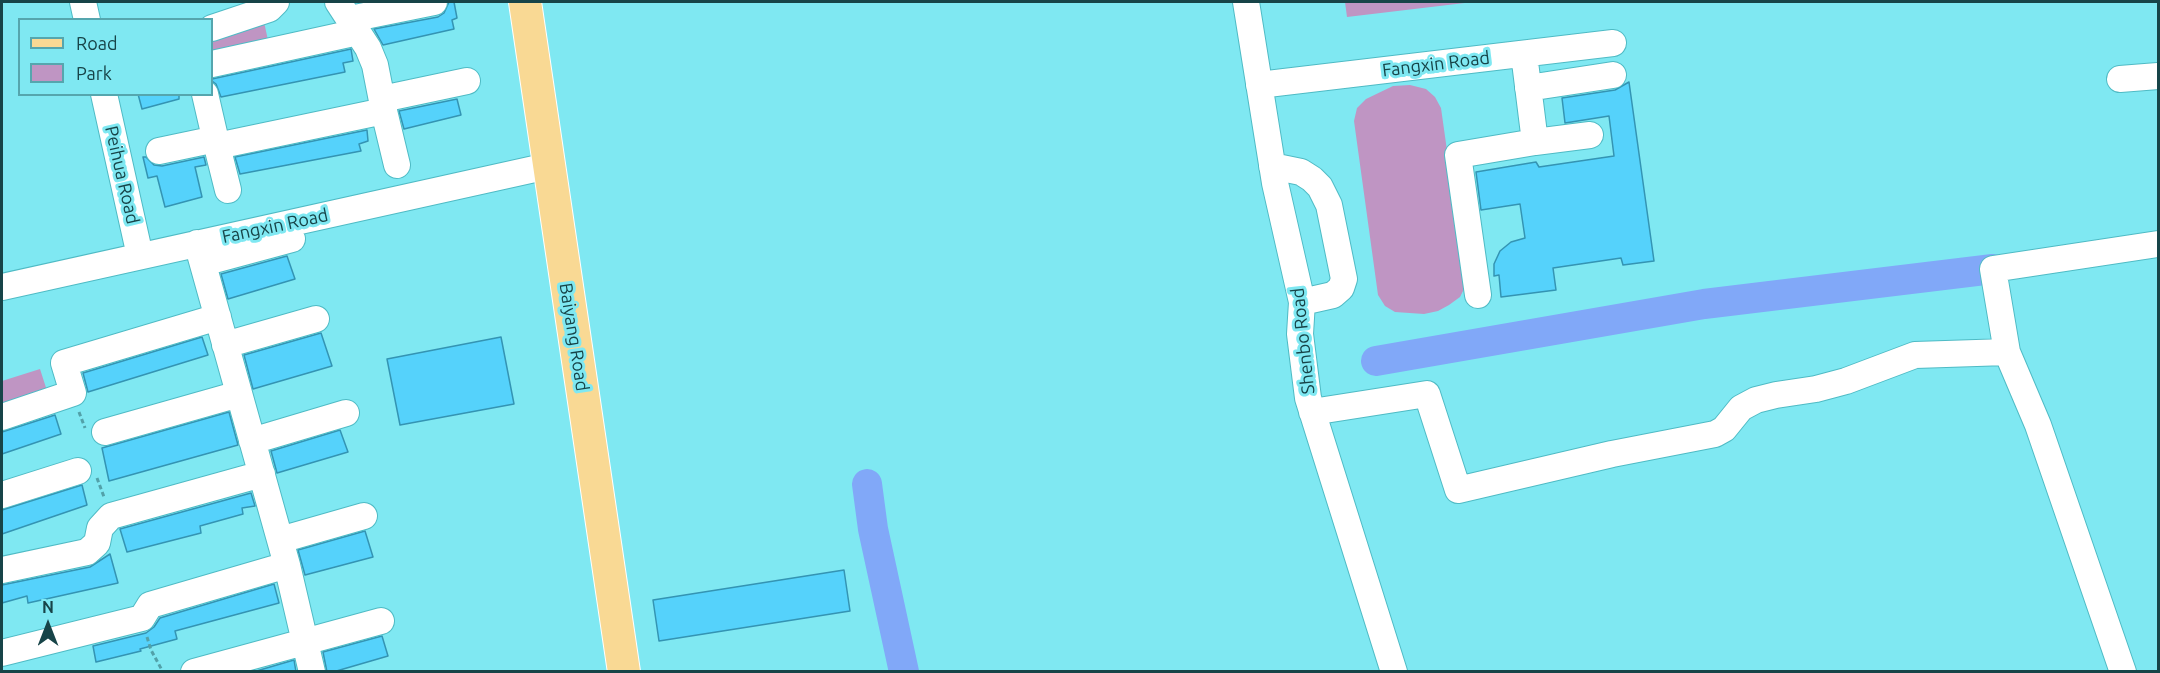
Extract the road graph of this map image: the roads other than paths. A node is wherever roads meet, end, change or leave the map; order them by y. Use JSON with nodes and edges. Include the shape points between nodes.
{"nodes":[{"id":1,"x":83,"y":2,"type":"edge"},
{"id":2,"x":434,"y":2,"type":"edge"},
{"id":3,"x":504,"y":2,"type":"edge"},
{"id":4,"x":525,"y":2,"type":"edge"},
{"id":5,"x":1246,"y":2,"type":"edge"},
{"id":6,"x":272,"y":5,"type":"edge"},
{"id":7,"x":87,"y":18,"type":"edge"},
{"id":8,"x":349,"y":18,"type":"edge"},
{"id":9,"x":213,"y":28,"type":"edge"},
{"id":10,"x":1613,"y":44,"type":"dead end"},
{"id":11,"x":279,"y":49,"type":"junction"},
{"id":12,"x":1524,"y":54,"type":"junction"},
{"id":13,"x":213,"y":64,"type":"edge"},
{"id":14,"x":1613,"y":75,"type":"dead end"},
{"id":15,"x":2158,"y":76,"type":"edge"},
{"id":16,"x":2120,"y":79,"type":"dead end"},
{"id":17,"x":467,"y":81,"type":"dead end"},
{"id":18,"x":1259,"y":85,"type":"junction"},
{"id":19,"x":1528,"y":88,"type":"junction"},
{"id":20,"x":104,"y":96,"type":"edge"},
{"id":21,"x":205,"y":96,"type":"edge"},
{"id":22,"x":383,"y":105,"type":"junction"},
{"id":23,"x":1590,"y":135,"type":"dead end"},
{"id":24,"x":216,"y":142,"type":"junction"},
{"id":25,"x":1535,"y":142,"type":"junction"},
{"id":26,"x":159,"y":151,"type":"dead end"},
{"id":27,"x":397,"y":165,"type":"dead end"},
{"id":28,"x":1272,"y":166,"type":"junction"},
{"id":29,"x":538,"y":168,"type":"junction"},
{"id":30,"x":228,"y":190,"type":"dead end"},
{"id":31,"x":292,"y":239,"type":"dead end"},
{"id":32,"x":2158,"y":244,"type":"edge"},
{"id":33,"x":200,"y":253,"type":"junction"},
{"id":34,"x":140,"y":256,"type":"junction"},
{"id":35,"x":2,"y":287,"type":"edge"},
{"id":36,"x":1478,"y":295,"type":"dead end"},
{"id":37,"x":1302,"y":302,"type":"junction"},
{"id":38,"x":218,"y":317,"type":"junction"},
{"id":39,"x":316,"y":319,"type":"dead end"},
{"id":40,"x":225,"y":345,"type":"junction"},
{"id":41,"x":2007,"y":352,"type":"junction"},
{"id":42,"x":239,"y":394,"type":"junction"},
{"id":43,"x":1312,"y":412,"type":"junction"},
{"id":44,"x":346,"y":413,"type":"dead end"},
{"id":45,"x":2,"y":417,"type":"edge"},
{"id":46,"x":105,"y":432,"type":"dead end"},
{"id":47,"x":252,"y":441,"type":"junction"},
{"id":48,"x":78,"y":471,"type":"dead end"},
{"id":49,"x":262,"y":474,"type":"junction"},
{"id":50,"x":2,"y":495,"type":"edge"},
{"id":51,"x":364,"y":516,"type":"dead end"},
{"id":52,"x":280,"y":540,"type":"junction"},
{"id":53,"x":287,"y":565,"type":"junction"},
{"id":54,"x":2,"y":570,"type":"edge"},
{"id":55,"x":381,"y":621,"type":"dead end"},
{"id":56,"x":304,"y":640,"type":"junction"},
{"id":57,"x":2,"y":653,"type":"edge"},
{"id":58,"x":194,"y":672,"type":"edge"},
{"id":59,"x":312,"y":672,"type":"edge"},
{"id":60,"x":603,"y":672,"type":"edge"},
{"id":61,"x":624,"y":672,"type":"edge"},
{"id":62,"x":1394,"y":672,"type":"edge"},
{"id":63,"x":2123,"y":672,"type":"edge"}],
"edges":[{"from":1,"to":7,"type":"street"},
{"from":2,"to":8,"type":"street"},
{"from":3,"to":29,"type":"main road","name":"Baiyang Road"},
{"from":4,"to":29,"type":"main road","name":"Baiyang Road"},
{"from":5,"to":18,"type":"street","name":"Shenbo Road"},
{"from":6,"to":9,"type":"street"},
{"from":6,"to":11,"type":"street"},
{"from":8,"to":11,"type":"street"},
{"from":8,"to":22,"type":"street","via":[[375,65]]},
{"from":10,"to":12,"type":"street","name":"Fangxin Road"},
{"from":11,"to":13,"type":"street"},
{"from":12,"to":18,"type":"street","name":"Fangxin Road"},
{"from":12,"to":19,"type":"street"},
{"from":14,"to":19,"type":"street"},
{"from":15,"to":16,"type":"street"},
{"from":17,"to":22,"type":"street"},
{"from":18,"to":28,"type":"street","name":"Shenbo Road"},
{"from":19,"to":25,"type":"street"},
{"from":20,"to":34,"type":"street","name":"Peihua Road"},
{"from":21,"to":24,"type":"street"},
{"from":22,"to":24,"type":"street"},
{"from":22,"to":27,"type":"street"},
{"from":23,"to":25,"type":"street"},
{"from":24,"to":26,"type":"street"},
{"from":24,"to":30,"type":"street"},
{"from":25,"to":36,"type":"street","via":[[1458,155]]},
{"from":28,"to":37,"type":"street","name":"Shenbo Road"},
{"from":28,"to":37,"type":"street","via":[[1301,172],[1312,179],[1329,205],[1344,279],[1333,295]]},
{"from":29,"to":33,"type":"street","name":"Fangxin Road"},
{"from":29,"to":60,"type":"main road","name":"Baiyang Road"},
{"from":29,"to":61,"type":"main road","name":"Baiyang Road"},
{"from":31,"to":33,"type":"street"},
{"from":32,"to":41,"type":"street","via":[[1994,269]]},
{"from":33,"to":34,"type":"street","name":"Fangxin Road"},
{"from":33,"to":38,"type":"street"},
{"from":34,"to":35,"type":"street","name":"Fangxin Road"},
{"from":37,"to":43,"type":"street","name":"Shenbo Road","via":[[1299,334]]},
{"from":38,"to":40,"type":"street"},
{"from":38,"to":45,"type":"street","via":[[64,363],[74,393]]},
{"from":39,"to":40,"type":"street"},
{"from":40,"to":42,"type":"street"},
{"from":41,"to":43,"type":"street","via":[[1915,356],[1846,381],[1756,400],[1741,408],[1715,434],[1458,490],[1427,394]]},
{"from":41,"to":63,"type":"street","via":[[2038,425]]},
{"from":42,"to":46,"type":"street"},
{"from":42,"to":47,"type":"street"},
{"from":43,"to":62,"type":"street","name":"Shenbo Road"},
{"from":44,"to":47,"type":"street"},
{"from":47,"to":49,"type":"street"},
{"from":48,"to":50,"type":"street"},
{"from":49,"to":52,"type":"street"},
{"from":49,"to":54,"type":"street","via":[[111,516],[100,528],[97,543],[87,552]]},
{"from":51,"to":52,"type":"street"},
{"from":52,"to":53,"type":"street"},
{"from":53,"to":56,"type":"street"},
{"from":53,"to":57,"type":"street","via":[[150,605],[142,618]]},
{"from":55,"to":56,"type":"street"},
{"from":56,"to":58,"type":"street"},
{"from":56,"to":59,"type":"street"}]}
